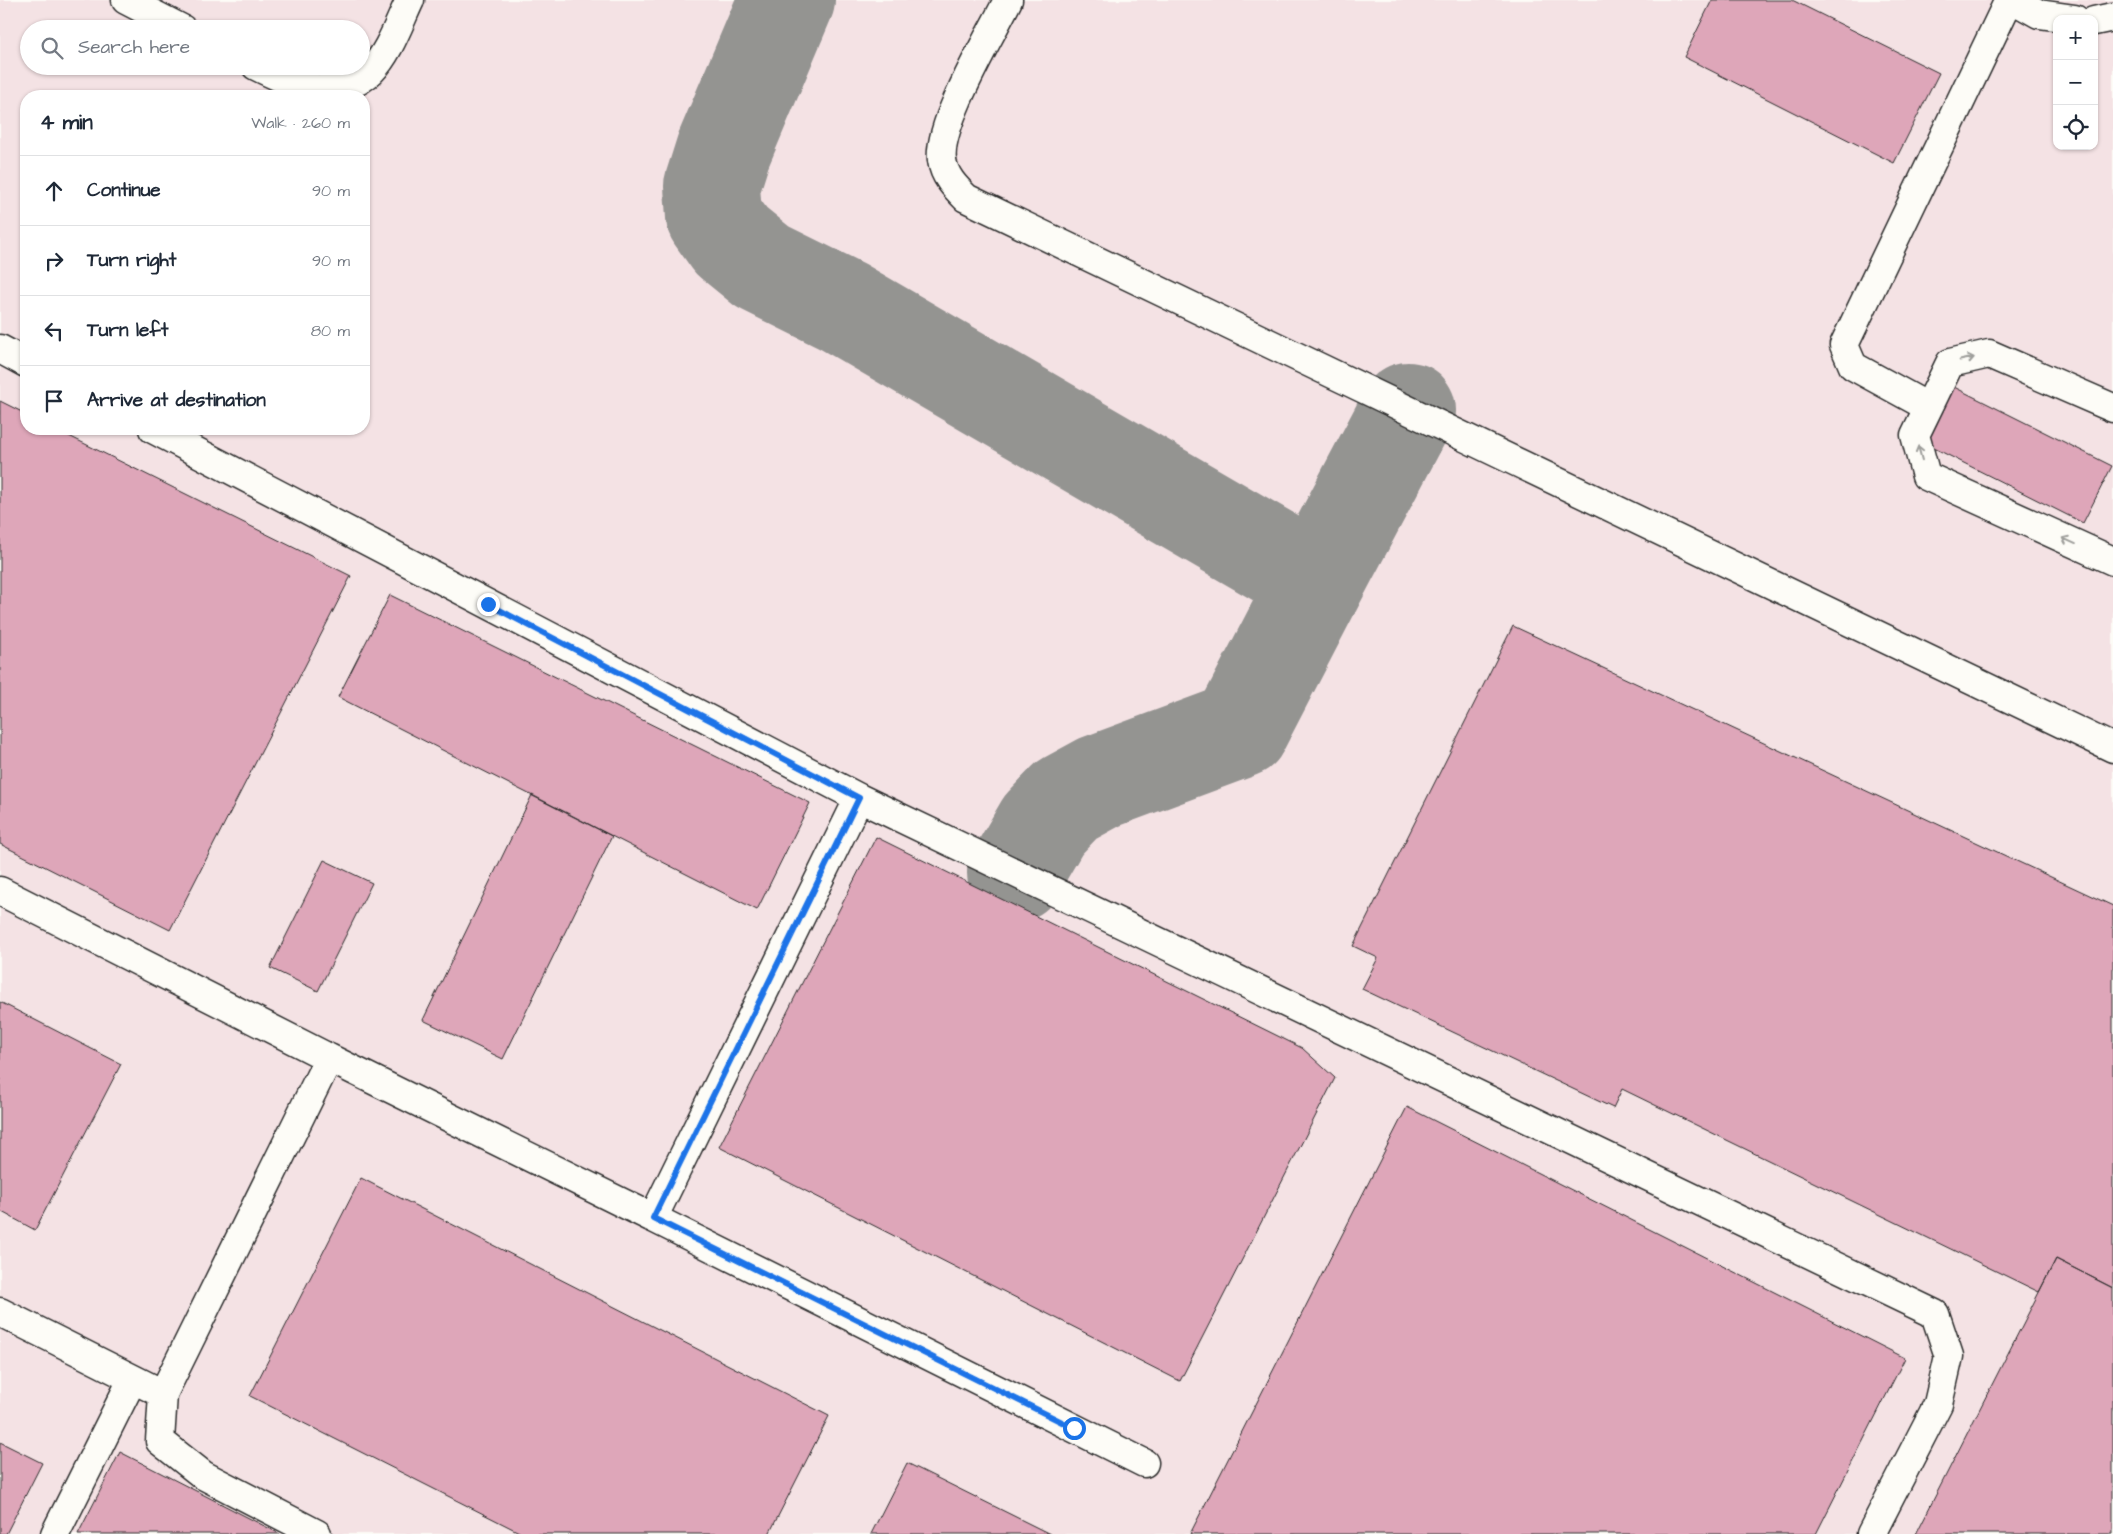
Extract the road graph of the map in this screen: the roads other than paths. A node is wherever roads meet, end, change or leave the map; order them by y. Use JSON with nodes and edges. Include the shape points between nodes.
{"nodes":[{"id":1,"x":126,"y":0,"type":"edge"},
{"id":2,"x":410,"y":0,"type":"edge"},
{"id":3,"x":1008,"y":0,"type":"edge"},
{"id":4,"x":2010,"y":0,"type":"edge"},
{"id":5,"x":2014,"y":0,"type":"edge"},
{"id":6,"x":2053,"y":16,"type":"edge"},
{"id":7,"x":2113,"y":17,"type":"edge"},
{"id":8,"x":165,"y":20,"type":"edge"},
{"id":9,"x":2098,"y":20,"type":"edge"},
{"id":10,"x":370,"y":71,"type":"edge"},
{"id":11,"x":273,"y":75,"type":"edge"},
{"id":12,"x":364,"y":75,"type":"edge"},
{"id":13,"x":0,"y":349,"type":"edge"},
{"id":14,"x":20,"y":360,"type":"edge"},
{"id":15,"x":1928,"y":406,"type":"junction"},
{"id":16,"x":2113,"y":408,"type":"edge"},
{"id":17,"x":164,"y":435,"type":"edge"},
{"id":18,"x":2113,"y":561,"type":"edge"},
{"id":19,"x":2113,"y":748,"type":"edge"},
{"id":20,"x":859,"y":798,"type":"junction"},
{"id":21,"x":0,"y":892,"type":"edge"},
{"id":22,"x":329,"y":1058,"type":"junction"},
{"id":23,"x":653,"y":1218,"type":"junction"},
{"id":24,"x":0,"y":1312,"type":"edge"},
{"id":25,"x":132,"y":1380,"type":"junction"},
{"id":26,"x":163,"y":1394,"type":"junction"},
{"id":27,"x":1144,"y":1463,"type":"dead end"},
{"id":28,"x":55,"y":1534,"type":"edge"},
{"id":29,"x":317,"y":1534,"type":"edge"},
{"id":30,"x":1871,"y":1534,"type":"edge"}],
"edges":[{"from":1,"to":8,"type":"lane"},
{"from":2,"to":10,"type":"lane","via":[[389,45]]},
{"from":3,"to":19,"type":"lane","via":[[955,106],[943,138],[942,160],[950,181],[966,198]]},
{"from":4,"to":15,"type":"lane","via":[[1844,345],[1853,366]]},
{"from":5,"to":6,"type":"lane","via":[[2039,14]]},
{"from":7,"to":9,"type":"lane"},
{"from":11,"to":12,"type":"lane","via":[[289,83],[316,89],[348,86]]},
{"from":13,"to":14,"type":"lane"},
{"from":15,"to":16,"type":"lane","one_way":true,"via":[[1950,363],[1989,354]]},
{"from":18,"to":15,"type":"lane","one_way":true,"via":[[1926,476],[1915,435]]},
{"from":17,"to":20,"type":"lane"},
{"from":20,"to":23,"type":"lane"},
{"from":20,"to":30,"type":"lane","via":[[1935,1314],[1949,1356],[1938,1404]]},
{"from":21,"to":22,"type":"lane"},
{"from":22,"to":23,"type":"lane"},
{"from":22,"to":26,"type":"lane"},
{"from":23,"to":27,"type":"lane"},
{"from":24,"to":25,"type":"lane"},
{"from":25,"to":26,"type":"lane"},
{"from":25,"to":28,"type":"lane"},
{"from":26,"to":29,"type":"lane","via":[[160,1441],[203,1475]]}]}
